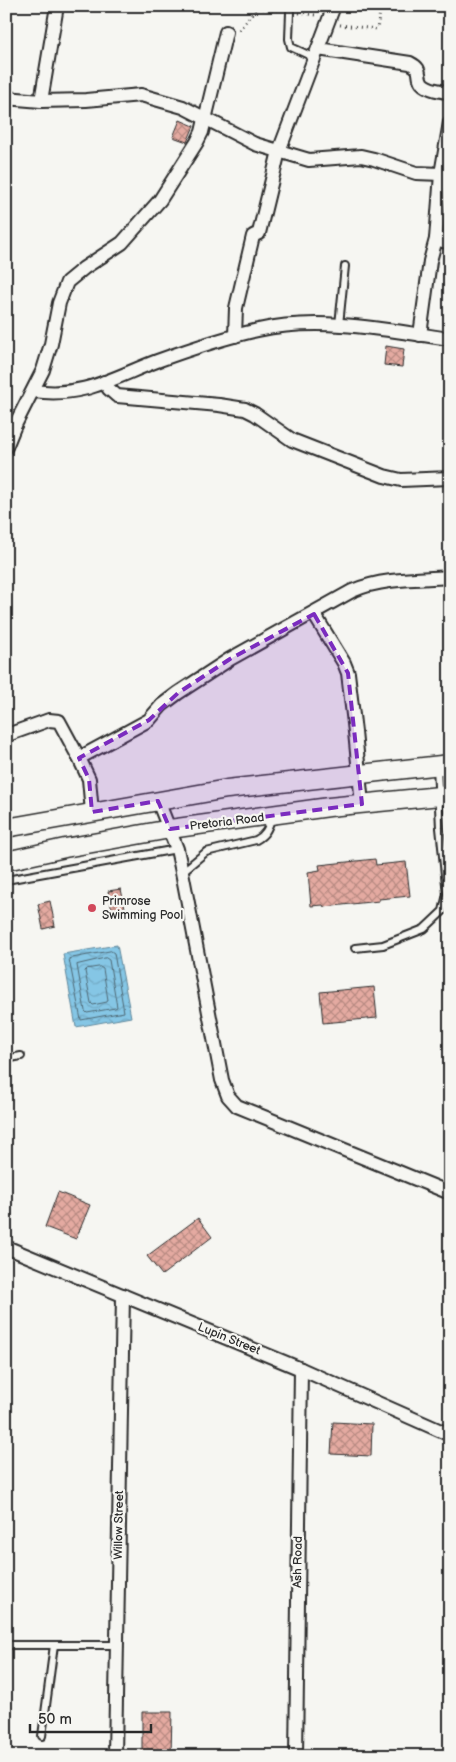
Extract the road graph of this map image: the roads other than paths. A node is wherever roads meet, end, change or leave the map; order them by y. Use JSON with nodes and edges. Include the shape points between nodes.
{"nodes":[{"id":1,"x":57,"y":6,"type":"edge"},
{"id":2,"x":334,"y":6,"type":"edge"},
{"id":3,"x":290,"y":12,"type":"dead end"},
{"id":4,"x":226,"y":32,"type":"road end"},
{"id":5,"x":317,"y":53,"type":"junction"},
{"id":6,"x":450,"y":92,"type":"edge"},
{"id":7,"x":6,"y":98,"type":"edge"},
{"id":8,"x":41,"y":101,"type":"junction"},
{"id":9,"x":205,"y":119,"type":"junction"},
{"id":10,"x":450,"y":122,"type":"edge"},
{"id":11,"x":279,"y":150,"type":"junction"},
{"id":12,"x":441,"y":174,"type":"junction"},
{"id":13,"x":436,"y":239,"type":"junction"},
{"id":14,"x":450,"y":243,"type":"edge"},
{"id":15,"x":345,"y":266,"type":"dead end"},
{"id":16,"x":339,"y":325,"type":"junction"},
{"id":17,"x":420,"y":335,"type":"junction"},
{"id":18,"x":235,"y":336,"type":"junction"},
{"id":19,"x":450,"y":339,"type":"edge"},
{"id":20,"x":104,"y":382,"type":"junction"},
{"id":21,"x":34,"y":391,"type":"junction"},
{"id":22,"x":11,"y":423,"type":"edge"},
{"id":23,"x":6,"y":447,"type":"edge"},
{"id":24,"x":450,"y":478,"type":"edge"},
{"id":25,"x":450,"y":577,"type":"edge"},
{"id":26,"x":314,"y":614,"type":"junction"},
{"id":27,"x":10,"y":734,"type":"dead end"},
{"id":28,"x":80,"y":758,"type":"junction"},
{"id":29,"x":443,"y":764,"type":"edge"},
{"id":30,"x":359,"y":774,"type":"junction"},
{"id":31,"x":445,"y":796,"type":"edge"},
{"id":32,"x":158,"y":801,"type":"junction"},
{"id":33,"x":362,"y":804,"type":"junction"},
{"id":34,"x":92,"y":812,"type":"junction"},
{"id":35,"x":272,"y":816,"type":"junction"},
{"id":36,"x":6,"y":828,"type":"edge"},
{"id":37,"x":170,"y":829,"type":"junction"},
{"id":38,"x":177,"y":849,"type":"junction"},
{"id":39,"x":6,"y":861,"type":"edge"},
{"id":40,"x":182,"y":872,"type":"junction"},
{"id":41,"x":6,"y":880,"type":"edge"},
{"id":42,"x":355,"y":948,"type":"dead end"},
{"id":43,"x":21,"y":1056,"type":"dead end"},
{"id":44,"x":6,"y":1059,"type":"edge"},
{"id":45,"x":450,"y":1193,"type":"edge"},
{"id":46,"x":6,"y":1247,"type":"edge"},
{"id":47,"x":123,"y":1295,"type":"junction"},
{"id":48,"x":301,"y":1369,"type":"junction"},
{"id":49,"x":450,"y":1435,"type":"edge"},
{"id":50,"x":10,"y":1645,"type":"dead end"},
{"id":51,"x":54,"y":1645,"type":"junction"},
{"id":52,"x":117,"y":1645,"type":"junction"},
{"id":53,"x":42,"y":1736,"type":"dead end"},
{"id":54,"x":115,"y":1756,"type":"edge"},
{"id":55,"x":296,"y":1756,"type":"edge"}],
"edges":[{"from":1,"to":8,"type":"street"},
{"from":2,"to":5,"type":"street"},
{"from":3,"to":5,"type":"lane","via":[[288,39],[291,47]]},
{"from":4,"to":9,"type":"street"},
{"from":5,"to":6,"type":"street","via":[[410,63],[420,72],[424,84]]},
{"from":5,"to":11,"type":"street"},
{"from":7,"to":8,"type":"street"},
{"from":8,"to":9,"type":"street","via":[[141,95],[183,108]]},
{"from":9,"to":11,"type":"street","via":[[255,144]]},
{"from":9,"to":21,"type":"street","via":[[197,142],[152,210],[122,243],[67,282],[51,344]]},
{"from":10,"to":12,"type":"street"},
{"from":11,"to":12,"type":"street","via":[[309,160],[361,156],[416,173]]},
{"from":11,"to":18,"type":"street","via":[[259,233],[253,236],[236,308]]},
{"from":12,"to":13,"type":"street"},
{"from":13,"to":14,"type":"street"},
{"from":13,"to":17,"type":"street"},
{"from":15,"to":16,"type":"lane"},
{"from":16,"to":17,"type":"street"},
{"from":16,"to":18,"type":"street","via":[[286,325]]},
{"from":17,"to":19,"type":"street"},
{"from":18,"to":20,"type":"street","via":[[207,343]]},
{"from":20,"to":21,"type":"street","via":[[86,389],[53,394]]},
{"from":20,"to":24,"type":"street","via":[[117,396],[245,409],[292,440],[384,476],[401,480]]},
{"from":21,"to":22,"type":"street"},
{"from":22,"to":23,"type":"street"},
{"from":25,"to":26,"type":"street","via":[[366,586]]},
{"from":26,"to":28,"type":"street","via":[[230,659],[162,705],[149,720]]},
{"from":26,"to":30,"type":"street","via":[[348,673]]},
{"from":27,"to":28,"type":"street","via":[[49,720],[57,721]]},
{"from":28,"to":34,"type":"street","via":[[89,779]]},
{"from":29,"to":30,"type":"main road"},
{"from":29,"to":31,"type":"lane"},
{"from":30,"to":32,"type":"main road","via":[[227,789]]},
{"from":30,"to":33,"type":"street"},
{"from":31,"to":33,"type":"main road","name":"Pretoria Road"},
{"from":31,"to":42,"type":"lane","via":[[440,828],[447,894],[443,911],[424,929],[383,945]]},
{"from":32,"to":34,"type":"main road"},
{"from":32,"to":37,"type":"street"},
{"from":33,"to":35,"type":"main road","name":"Pretoria Road"},
{"from":34,"to":36,"type":"main road"},
{"from":35,"to":37,"type":"main road","name":"Pretoria Road"},
{"from":35,"to":40,"type":"lane","via":[[262,837],[206,852]]},
{"from":37,"to":38,"type":"street"},
{"from":37,"to":39,"type":"main road","name":"Pretoria Road"},
{"from":38,"to":40,"type":"street"},
{"from":38,"to":41,"type":"lane"},
{"from":40,"to":45,"type":"street","via":[[222,1080],[231,1101]]},
{"from":43,"to":44,"type":"lane"},
{"from":46,"to":47,"type":"street","name":"Lupin Street"},
{"from":47,"to":48,"type":"street","name":"Lupin Street"},
{"from":47,"to":52,"type":"street","name":"Willow Street"},
{"from":48,"to":49,"type":"street","name":"Lupin Street"},
{"from":48,"to":55,"type":"street","name":"Ash Road"},
{"from":50,"to":51,"type":"lane"},
{"from":51,"to":52,"type":"lane"},
{"from":51,"to":53,"type":"lane"},
{"from":52,"to":54,"type":"street","name":"Willow Street"}]}
